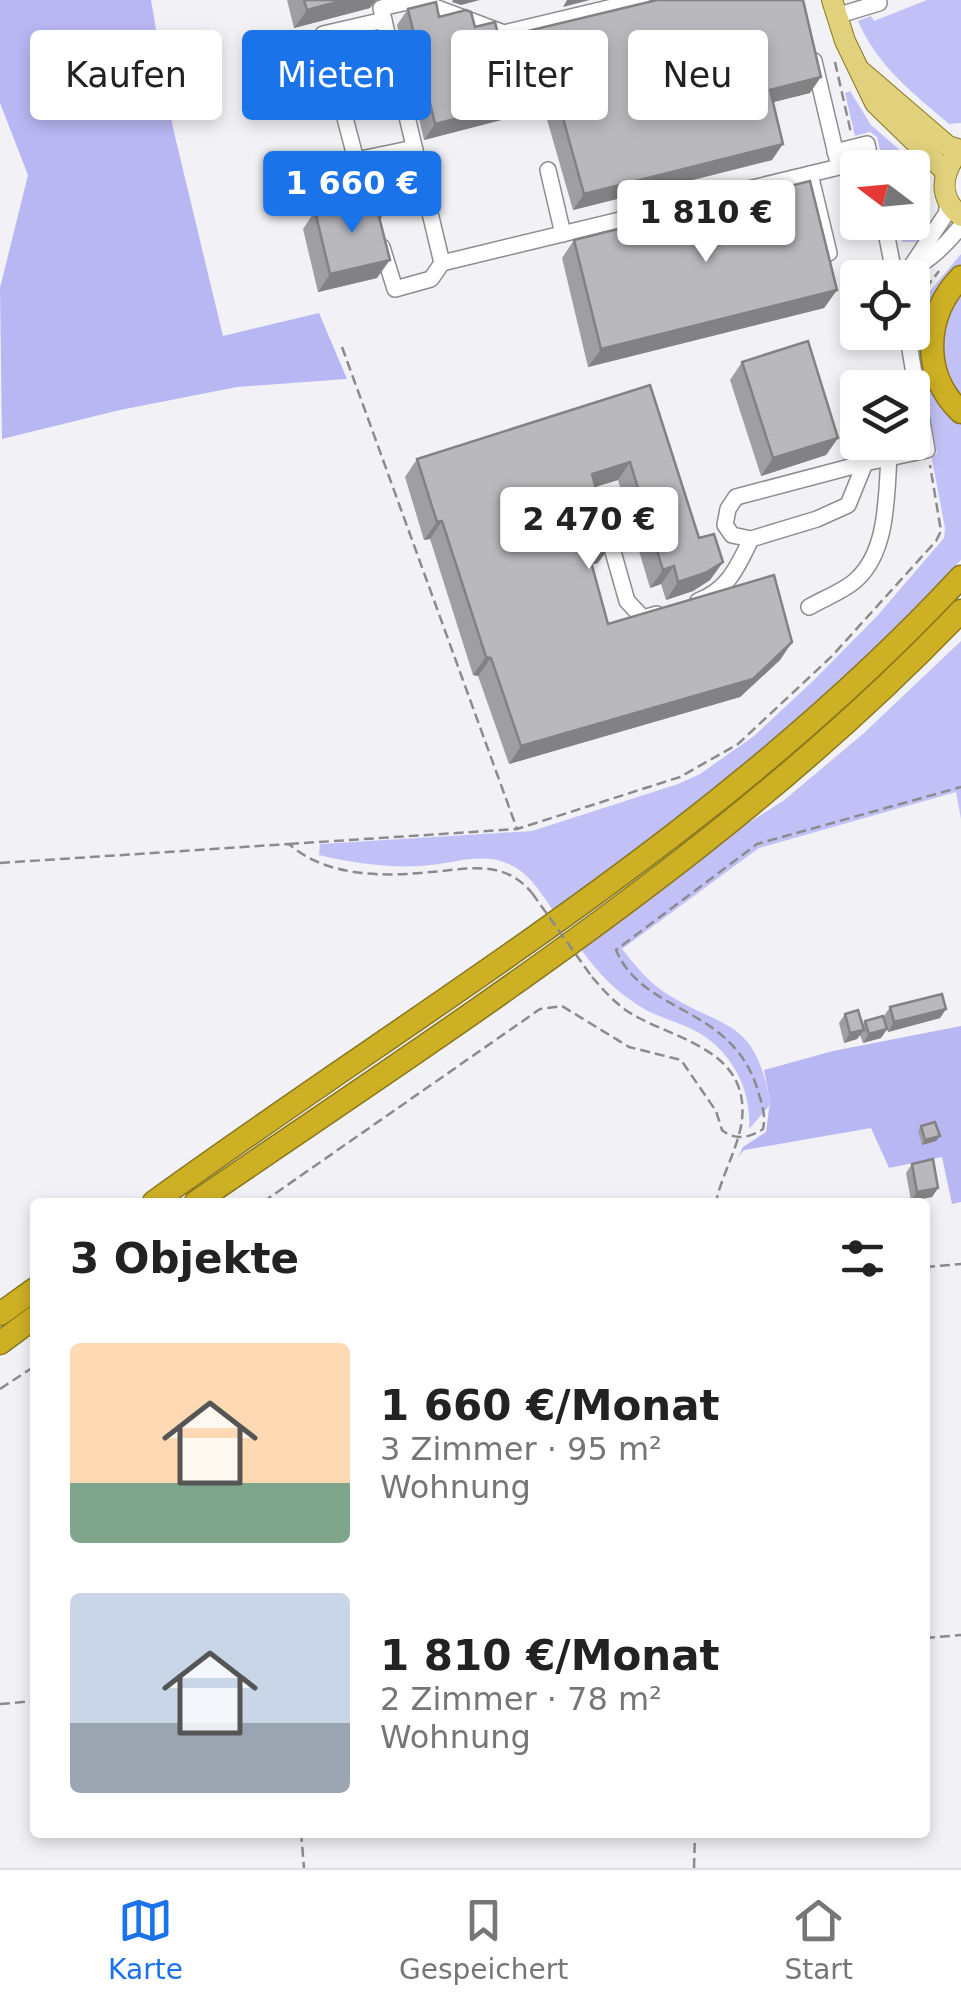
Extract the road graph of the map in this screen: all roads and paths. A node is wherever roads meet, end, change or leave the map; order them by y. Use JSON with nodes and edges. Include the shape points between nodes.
{"nodes":[{"id":1,"x":416,"y":0,"type":"edge"},
{"id":2,"x":642,"y":0,"type":"edge"},
{"id":3,"x":879,"y":3,"type":"dead end"},
{"id":4,"x":834,"y":8,"type":"edge"},
{"id":5,"x":384,"y":20,"type":"junction"},
{"id":6,"x":808,"y":38,"type":"edge"},
{"id":7,"x":834,"y":58,"type":"dead end"},
{"id":8,"x":860,"y":71,"type":"junction"},
{"id":9,"x":861,"y":146,"type":"junction"},
{"id":10,"x":414,"y":148,"type":"junction"},
{"id":11,"x":863,"y":150,"type":"edge"},
{"id":12,"x":835,"y":152,"type":"junction"},
{"id":13,"x":961,"y":152,"type":"edge"},
{"id":14,"x":356,"y":160,"type":"junction"},
{"id":15,"x":548,"y":170,"type":"dead end"},
{"id":16,"x":946,"y":172,"type":"junction"},
{"id":17,"x":810,"y":174,"type":"junction"},
{"id":18,"x":955,"y":210,"type":"edge"},
{"id":19,"x":961,"y":226,"type":"edge"},
{"id":20,"x":563,"y":234,"type":"junction"},
{"id":21,"x":828,"y":252,"type":"edge"},
{"id":22,"x":911,"y":260,"type":"edge"},
{"id":23,"x":926,"y":260,"type":"edge"},
{"id":24,"x":442,"y":263,"type":"junction"},
{"id":25,"x":961,"y":277,"type":"edge"},
{"id":26,"x":342,"y":347,"type":"dead end"},
{"id":27,"x":961,"y":412,"type":"edge"},
{"id":28,"x":881,"y":460,"type":"edge"},
{"id":29,"x":889,"y":460,"type":"edge"},
{"id":30,"x":929,"y":460,"type":"edge"},
{"id":31,"x":865,"y":464,"type":"junction"},
{"id":32,"x":606,"y":527,"type":"edge"},
{"id":33,"x":751,"y":539,"type":"junction"},
{"id":34,"x":961,"y":577,"type":"edge"},
{"id":35,"x":809,"y":607,"type":"dead end"},
{"id":36,"x":961,"y":610,"type":"edge"},
{"id":37,"x":961,"y":627,"type":"edge"},
{"id":38,"x":918,"y":656,"type":"junction"},
{"id":39,"x":961,"y":788,"type":"edge"},
{"id":40,"x":517,"y":829,"type":"junction"},
{"id":41,"x":289,"y":844,"type":"junction"},
{"id":42,"x":0,"y":863,"type":"edge"},
{"id":43,"x":738,"y":1138,"type":"junction"},
{"id":44,"x":160,"y":1198,"type":"edge"},
{"id":45,"x":202,"y":1198,"type":"edge"},
{"id":46,"x":269,"y":1198,"type":"edge"},
{"id":47,"x":717,"y":1198,"type":"edge"},
{"id":48,"x":961,"y":1264,"type":"edge"},
{"id":49,"x":930,"y":1267,"type":"edge"},
{"id":50,"x":30,"y":1293,"type":"edge"},
{"id":51,"x":0,"y":1314,"type":"edge"},
{"id":52,"x":30,"y":1321,"type":"edge"},
{"id":53,"x":0,"y":1343,"type":"edge"},
{"id":54,"x":30,"y":1369,"type":"edge"},
{"id":55,"x":0,"y":1389,"type":"edge"},
{"id":56,"x":961,"y":1635,"type":"edge"},
{"id":57,"x":930,"y":1638,"type":"edge"},
{"id":58,"x":30,"y":1702,"type":"edge"},
{"id":59,"x":0,"y":1704,"type":"edge"},
{"id":60,"x":302,"y":1838,"type":"edge"},
{"id":61,"x":695,"y":1838,"type":"edge"},
{"id":62,"x":304,"y":1868,"type":"edge"},
{"id":63,"x":694,"y":1868,"type":"edge"}],
"edges":[{"from":1,"to":2,"type":"lane","via":[[504,33]]},
{"from":1,"to":5,"type":"lane","via":[[382,8]]},
{"from":3,"to":4,"type":"lane"},
{"from":4,"to":8,"type":"main road"},
{"from":5,"to":10,"type":"lane"},
{"from":5,"to":14,"type":"lane","via":[[323,34]]},
{"from":6,"to":12,"type":"lane"},
{"from":7,"to":9,"type":"path"},
{"from":8,"to":13,"type":"main road"},
{"from":8,"to":16,"type":"main road","via":[[875,103]]},
{"from":9,"to":11,"type":"lane"},
{"from":9,"to":12,"type":"lane"},
{"from":10,"to":14,"type":"lane"},
{"from":10,"to":24,"type":"lane"},
{"from":12,"to":17,"type":"lane","via":[[839,168]]},
{"from":13,"to":16,"type":"main road"},
{"from":14,"to":24,"type":"lane","via":[[394,289],[431,279]]},
{"from":15,"to":20,"type":"lane"},
{"from":16,"to":18,"type":"main road","via":[[944,188]]},
{"from":17,"to":20,"type":"lane"},
{"from":17,"to":21,"type":"lane"},
{"from":18,"to":22,"type":"lane"},
{"from":19,"to":23,"type":"lane"},
{"from":20,"to":24,"type":"lane"},
{"from":25,"to":27,"type":"highway","via":[[943,300],[932,343],[939,380]]},
{"from":26,"to":40,"type":"path"},
{"from":28,"to":31,"type":"lane"},
{"from":29,"to":35,"type":"lane","via":[[874,556],[856,580]]},
{"from":30,"to":40,"type":"path","via":[[941,530],[936,542],[832,656],[738,744],[680,777]]},
{"from":31,"to":33,"type":"lane","via":[[848,505]]},
{"from":31,"to":33,"type":"lane","via":[[736,498],[725,524],[732,535]]},
{"from":32,"to":33,"type":"lane","via":[[627,601],[643,618],[712,596],[734,575]]},
{"from":34,"to":44,"type":"highway","via":[[882,658],[707,810],[519,951]]},
{"from":36,"to":38,"type":"highway"},
{"from":37,"to":38,"type":"highway"},
{"from":38,"to":45,"type":"highway","via":[[813,754],[621,906]]},
{"from":39,"to":43,"type":"path","via":[[757,844],[616,950],[650,990],[737,1047],[766,1116],[763,1129]]},
{"from":40,"to":41,"type":"path"},
{"from":41,"to":42,"type":"path"},
{"from":41,"to":43,"type":"path","bridge":true,"via":[[314,860],[364,873],[465,866],[511,875],[628,1012],[692,1040],[721,1062],[740,1097]]},
{"from":43,"to":46,"type":"path","via":[[722,1130],[681,1060],[629,1047],[570,1009],[554,1006],[493,1040]]},
{"from":43,"to":47,"type":"path"},
{"from":48,"to":49,"type":"path"},
{"from":50,"to":51,"type":"highway"},
{"from":52,"to":53,"type":"highway"},
{"from":54,"to":55,"type":"path"},
{"from":56,"to":57,"type":"path"},
{"from":58,"to":59,"type":"path"},
{"from":60,"to":62,"type":"path"},
{"from":61,"to":63,"type":"path"}]}
